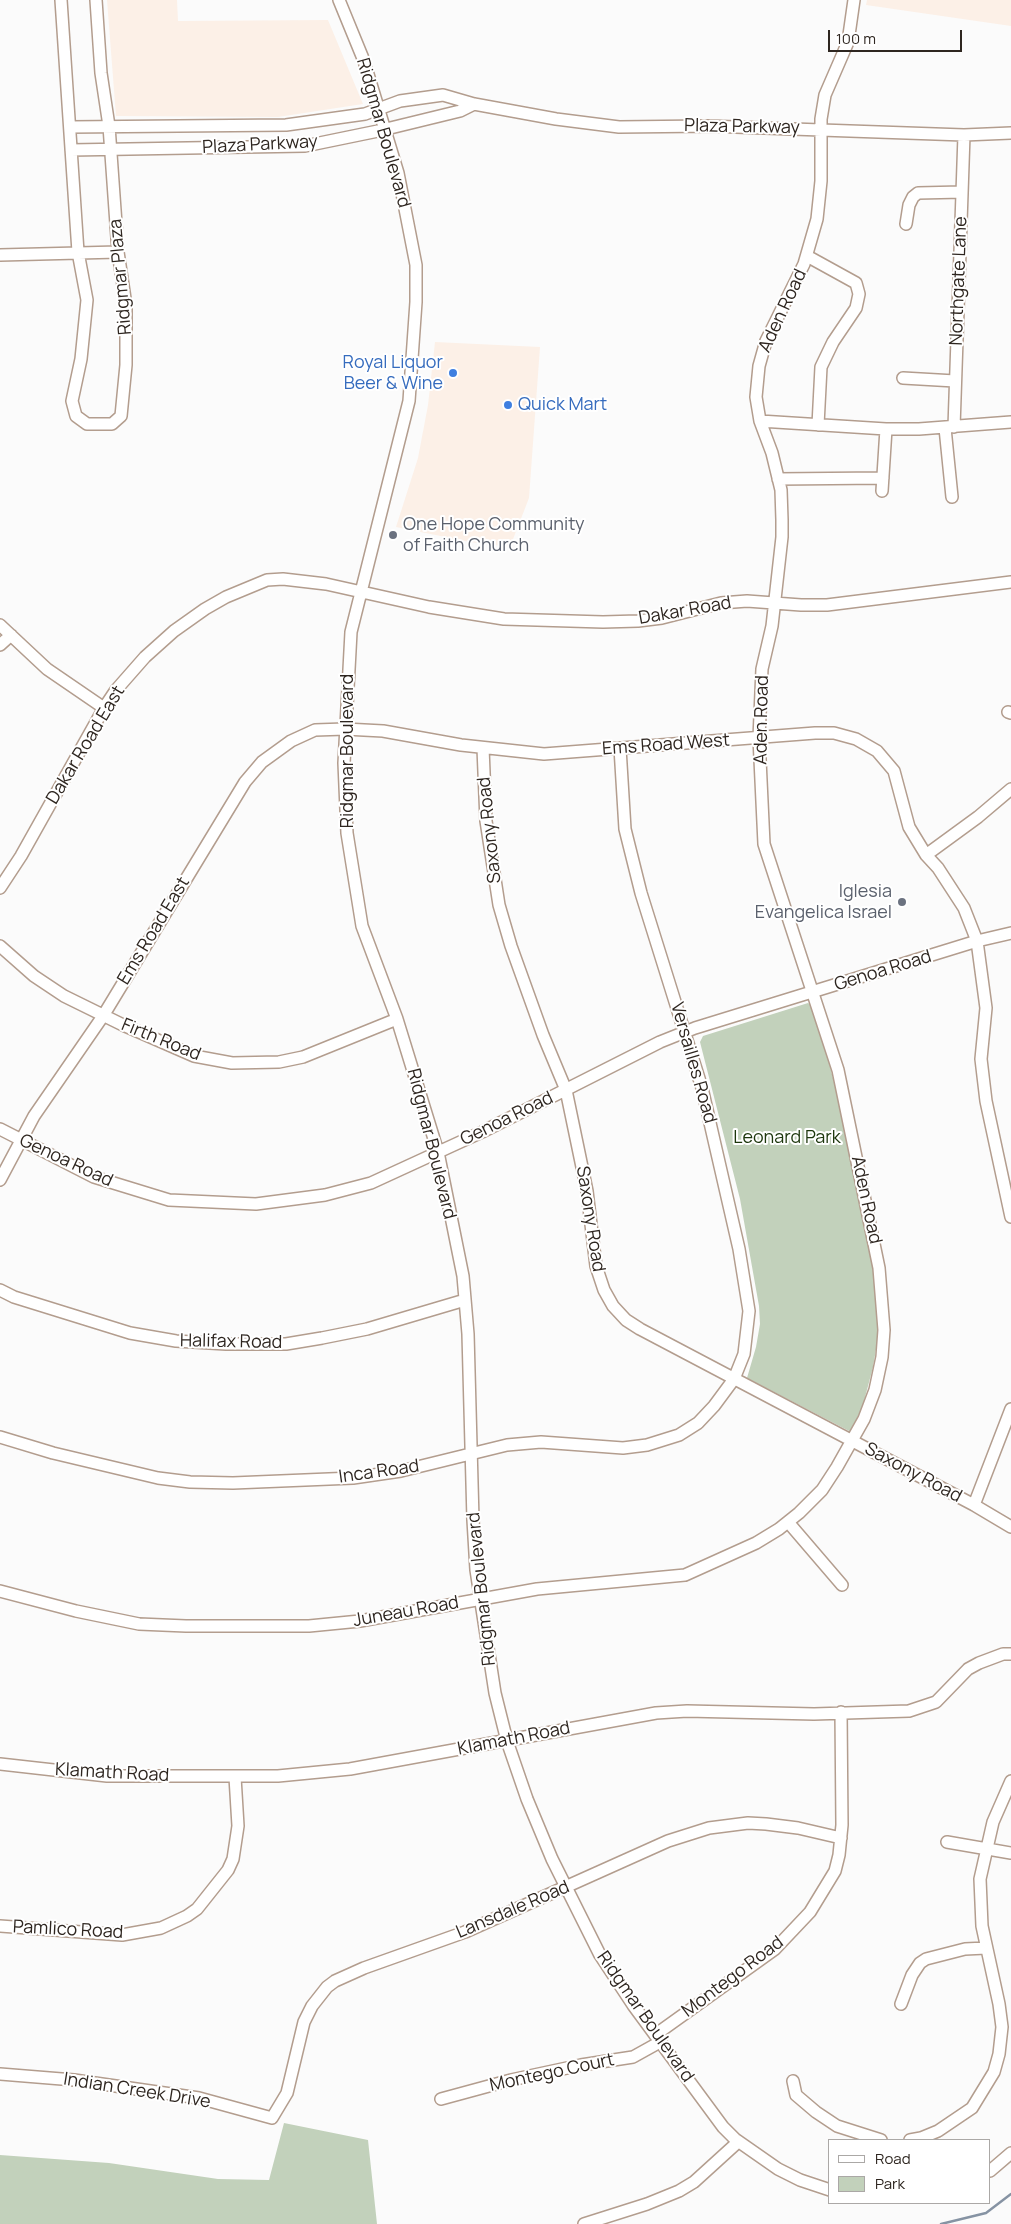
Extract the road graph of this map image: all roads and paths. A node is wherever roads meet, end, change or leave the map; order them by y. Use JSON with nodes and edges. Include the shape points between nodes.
{"nodes":[{"id":1,"x":61,"y":0,"type":"edge"},
{"id":2,"x":96,"y":0,"type":"edge"},
{"id":3,"x":339,"y":0,"type":"edge"},
{"id":4,"x":854,"y":0,"type":"edge"},
{"id":5,"x":474,"y":104,"type":"junction"},
{"id":6,"x":380,"y":110,"type":"junction"},
{"id":7,"x":252,"y":125,"type":"junction"},
{"id":8,"x":71,"y":126,"type":"junction"},
{"id":9,"x":109,"y":126,"type":"junction"},
{"id":10,"x":386,"y":129,"type":"junction"},
{"id":11,"x":821,"y":129,"type":"junction"},
{"id":12,"x":1011,"y":132,"type":"edge"},
{"id":13,"x":964,"y":135,"type":"junction"},
{"id":14,"x":252,"y":147,"type":"junction"},
{"id":15,"x":71,"y":150,"type":"junction"},
{"id":16,"x":111,"y":150,"type":"junction"},
{"id":17,"x":962,"y":192,"type":"junction"},
{"id":18,"x":906,"y":224,"type":"dead end"},
{"id":19,"x":78,"y":252,"type":"junction"},
{"id":20,"x":118,"y":252,"type":"junction"},
{"id":21,"x":0,"y":255,"type":"edge"},
{"id":22,"x":807,"y":256,"type":"junction"},
{"id":23,"x":903,"y":378,"type":"dead end"},
{"id":24,"x":956,"y":381,"type":"junction"},
{"id":25,"x":760,"y":420,"type":"junction"},
{"id":26,"x":1011,"y":422,"type":"edge"},
{"id":27,"x":818,"y":425,"type":"junction"},
{"id":28,"x":949,"y":427,"type":"junction"},
{"id":29,"x":886,"y":429,"type":"junction"},
{"id":30,"x":883,"y":478,"type":"junction"},
{"id":31,"x":778,"y":479,"type":"junction"},
{"id":32,"x":882,"y":491,"type":"dead end"},
{"id":33,"x":952,"y":497,"type":"dead end"},
{"id":34,"x":1011,"y":582,"type":"edge"},
{"id":35,"x":361,"y":592,"type":"junction"},
{"id":36,"x":774,"y":603,"type":"junction"},
{"id":37,"x":0,"y":625,"type":"edge"},
{"id":38,"x":11,"y":635,"type":"junction"},
{"id":39,"x":0,"y":645,"type":"edge"},
{"id":40,"x":104,"y":708,"type":"junction"},
{"id":41,"x":345,"y":729,"type":"junction"},
{"id":42,"x":759,"y":738,"type":"junction"},
{"id":43,"x":482,"y":748,"type":"junction"},
{"id":44,"x":620,"y":748,"type":"junction"},
{"id":45,"x":1011,"y":789,"type":"edge"},
{"id":46,"x":926,"y":855,"type":"junction"},
{"id":47,"x":0,"y":888,"type":"edge"},
{"id":48,"x":1011,"y":933,"type":"edge"},
{"id":49,"x":977,"y":941,"type":"junction"},
{"id":50,"x":0,"y":946,"type":"edge"},
{"id":51,"x":813,"y":992,"type":"junction"},
{"id":52,"x":103,"y":1016,"type":"junction"},
{"id":53,"x":397,"y":1019,"type":"junction"},
{"id":54,"x":684,"y":1032,"type":"junction"},
{"id":55,"x":566,"y":1090,"type":"junction"},
{"id":56,"x":0,"y":1129,"type":"edge"},
{"id":57,"x":21,"y":1140,"type":"junction"},
{"id":58,"x":438,"y":1152,"type":"junction"},
{"id":59,"x":0,"y":1180,"type":"edge"},
{"id":60,"x":1009,"y":1196,"type":"edge"},
{"id":61,"x":1011,"y":1217,"type":"edge"},
{"id":62,"x":0,"y":1290,"type":"edge"},
{"id":63,"x":465,"y":1300,"type":"junction"},
{"id":64,"x":734,"y":1379,"type":"junction"},
{"id":65,"x":1011,"y":1409,"type":"edge"},
{"id":66,"x":0,"y":1436,"type":"edge"},
{"id":67,"x":852,"y":1441,"type":"junction"},
{"id":68,"x":472,"y":1455,"type":"junction"},
{"id":69,"x":974,"y":1505,"type":"junction"},
{"id":70,"x":788,"y":1522,"type":"junction"},
{"id":71,"x":1011,"y":1527,"type":"edge"},
{"id":72,"x":842,"y":1585,"type":"dead end"},
{"id":73,"x":0,"y":1591,"type":"edge"},
{"id":74,"x":481,"y":1599,"type":"junction"},
{"id":75,"x":1011,"y":1654,"type":"edge"},
{"id":76,"x":841,"y":1712,"type":"junction"},
{"id":77,"x":506,"y":1741,"type":"junction"},
{"id":78,"x":0,"y":1764,"type":"edge"},
{"id":79,"x":235,"y":1777,"type":"junction"},
{"id":80,"x":1011,"y":1781,"type":"edge"},
{"id":81,"x":841,"y":1838,"type":"junction"},
{"id":82,"x":947,"y":1842,"type":"dead end"},
{"id":83,"x":986,"y":1848,"type":"junction"},
{"id":84,"x":1011,"y":1853,"type":"edge"},
{"id":85,"x":566,"y":1888,"type":"junction"},
{"id":86,"x":0,"y":1926,"type":"edge"},
{"id":87,"x":986,"y":1948,"type":"junction"},
{"id":88,"x":901,"y":2004,"type":"dead end"},
{"id":89,"x":657,"y":2039,"type":"junction"},
{"id":90,"x":0,"y":2074,"type":"edge"},
{"id":91,"x":793,"y":2082,"type":"dead end"},
{"id":92,"x":441,"y":2099,"type":"dead end"},
{"id":93,"x":272,"y":2118,"type":"joint"},
{"id":94,"x":878,"y":2139,"type":"edge"},
{"id":95,"x":913,"y":2139,"type":"edge"},
{"id":96,"x":738,"y":2142,"type":"junction"},
{"id":97,"x":1011,"y":2153,"type":"edge"},
{"id":98,"x":991,"y":2170,"type":"edge"},
{"id":99,"x":828,"y":2189,"type":"edge"},
{"id":100,"x":584,"y":2224,"type":"edge"}],
"edges":[{"from":1,"to":8,"type":"street","name":"Ridgmar Plaza"},
{"from":2,"to":9,"type":"street","name":"Ridgmar Plaza","via":[[101,73]]},
{"from":3,"to":6,"type":"street","name":"Ridgmar Boulevard","via":[[356,38]]},
{"from":4,"to":11,"type":"street","name":"Aden Road","via":[[848,42],[825,95]]},
{"from":5,"to":6,"type":"street","name":"Plaza Parkway","via":[[443,95],[400,101]]},
{"from":5,"to":10,"type":"street","name":"Plaza Parkway","via":[[460,111]]},
{"from":5,"to":11,"type":"street","name":"Plaza Parkway","via":[[620,127]]},
{"from":6,"to":7,"type":"street","name":"Plaza Parkway","via":[[286,125]]},
{"from":6,"to":10,"type":"street","name":"Ridgmar Boulevard"},
{"from":7,"to":9,"type":"street","name":"Plaza Parkway"},
{"from":7,"to":14,"type":"street"},
{"from":8,"to":9,"type":"street","name":"Plaza Parkway"},
{"from":8,"to":15,"type":"street","name":"Ridgmar Plaza"},
{"from":9,"to":16,"type":"street","name":"Ridgmar Plaza"},
{"from":10,"to":14,"type":"street","name":"Plaza Parkway","via":[[305,146]]},
{"from":10,"to":35,"type":"street","name":"Ridgmar Boulevard","via":[[416,265],[416,302],[409,401]]},
{"from":11,"to":13,"type":"street","name":"Plaza Parkway"},
{"from":11,"to":22,"type":"street","name":"Aden Road","via":[[818,212]]},
{"from":12,"to":13,"type":"street","name":"Plaza Parkway"},
{"from":13,"to":17,"type":"street","name":"Northgate Lane"},
{"from":14,"to":16,"type":"street","name":"Plaza Parkway"},
{"from":15,"to":16,"type":"street","name":"Plaza Parkway"},
{"from":15,"to":19,"type":"street","name":"Ridgmar Plaza"},
{"from":16,"to":20,"type":"street","name":"Ridgmar Plaza"},
{"from":17,"to":18,"type":"street","via":[[918,194],[913,197]]},
{"from":17,"to":24,"type":"street","name":"Northgate Lane"},
{"from":19,"to":20,"type":"street"},
{"from":19,"to":20,"type":"street","name":"Ridgmar Plaza","via":[[87,300],[81,359],[72,402],[76,416],[87,424],[112,424],[121,416],[126,365],[126,305]]},
{"from":19,"to":21,"type":"street"},
{"from":22,"to":25,"type":"street","name":"Aden Road","via":[[766,341],[756,397]]},
{"from":22,"to":27,"type":"street","via":[[856,283],[859,294],[856,308],[821,367]]},
{"from":23,"to":24,"type":"street"},
{"from":24,"to":28,"type":"street","name":"Northgate Lane"},
{"from":25,"to":27,"type":"street"},
{"from":25,"to":31,"type":"street","name":"Aden Road"},
{"from":26,"to":28,"type":"street"},
{"from":27,"to":29,"type":"street"},
{"from":28,"to":29,"type":"street"},
{"from":28,"to":33,"type":"street","name":"Northgate Lane"},
{"from":29,"to":30,"type":"street"},
{"from":30,"to":31,"type":"street"},
{"from":30,"to":32,"type":"street"},
{"from":31,"to":36,"type":"street","name":"Aden Road","via":[[782,537]]},
{"from":34,"to":36,"type":"street","name":"Dakar Road","via":[[827,605]]},
{"from":35,"to":36,"type":"street","name":"Dakar Road","via":[[504,619],[638,621],[721,603]]},
{"from":35,"to":40,"type":"street","name":"Dakar Road East","via":[[283,579],[267,580],[226,596],[174,630],[144,657]]},
{"from":35,"to":41,"type":"street","name":"Ridgmar Boulevard","via":[[349,647]]},
{"from":36,"to":42,"type":"street","name":"Aden Road","via":[[762,669]]},
{"from":37,"to":38,"type":"street"},
{"from":38,"to":39,"type":"street"},
{"from":38,"to":40,"type":"street","via":[[47,669]]},
{"from":40,"to":47,"type":"street","name":"Dakar Road East"},
{"from":41,"to":43,"type":"street","name":"Ems Road West","via":[[383,731]]},
{"from":41,"to":52,"type":"street","name":"Ems Road East","via":[[315,730],[291,741],[262,762],[245,782]]},
{"from":41,"to":53,"type":"street","name":"Ridgmar Boulevard","via":[[344,804],[356,898],[362,926]]},
{"from":42,"to":44,"type":"street","name":"Ems Road West"},
{"from":42,"to":46,"type":"street","name":"Ems Road West","via":[[834,733],[856,739],[877,751],[894,771],[909,826]]},
{"from":42,"to":51,"type":"street","name":"Aden Road","via":[[764,844]]},
{"from":43,"to":44,"type":"street","name":"Ems Road West","via":[[544,754]]},
{"from":43,"to":55,"type":"street","name":"Saxony Road","via":[[486,821],[499,905],[511,946]]},
{"from":44,"to":54,"type":"street","name":"Versailles Road","via":[[626,829],[641,894]]},
{"from":45,"to":46,"type":"street"},
{"from":46,"to":49,"type":"street","name":"Ems Road West","via":[[964,908]]},
{"from":48,"to":49,"type":"street","name":"Genoa Road"},
{"from":49,"to":51,"type":"street","name":"Genoa Road"},
{"from":49,"to":60,"type":"street","name":"Ems Road West","via":[[986,1008],[981,1059],[986,1101]]},
{"from":50,"to":52,"type":"street","name":"Firth Road","via":[[34,976]]},
{"from":51,"to":54,"type":"street","name":"Genoa Road"},
{"from":51,"to":67,"type":"street","name":"Aden Road","via":[[838,1070],[879,1268],[884,1330],[882,1357],[870,1404]]},
{"from":52,"to":53,"type":"street","name":"Firth Road","via":[[194,1056],[232,1063],[279,1062],[303,1057]]},
{"from":52,"to":57,"type":"street","name":"Ems Road East"},
{"from":53,"to":58,"type":"street","name":"Ridgmar Boulevard"},
{"from":54,"to":55,"type":"street","name":"Genoa Road"},
{"from":54,"to":64,"type":"street","name":"Versailles Road","via":[[702,1088],[740,1249],[749,1312],[744,1354]]},
{"from":55,"to":58,"type":"street","name":"Genoa Road"},
{"from":55,"to":64,"type":"street","name":"Saxony Road","via":[[587,1191],[596,1266],[604,1290],[626,1320]]},
{"from":56,"to":57,"type":"street","name":"Genoa Road"},
{"from":57,"to":58,"type":"street","name":"Genoa Road","via":[[94,1177],[131,1190],[169,1200],[218,1203],[256,1204],[343,1191],[371,1183]]},
{"from":57,"to":59,"type":"street","name":"Ems Road East"},
{"from":58,"to":63,"type":"street","name":"Ridgmar Boulevard"},
{"from":60,"to":61,"type":"street","name":"Ems Road West"},
{"from":62,"to":63,"type":"street","name":"Halifax Road","via":[[130,1333],[176,1341],[226,1344],[286,1344],[322,1338],[367,1329]]},
{"from":63,"to":68,"type":"street","name":"Ridgmar Boulevard"},
{"from":64,"to":67,"type":"street","name":"Saxony Road"},
{"from":64,"to":68,"type":"street","name":"Inca Road","via":[[698,1423],[667,1440],[623,1448],[541,1442],[507,1445]]},
{"from":65,"to":69,"type":"street"},
{"from":66,"to":68,"type":"street","name":"Inca Road","via":[[53,1453],[158,1478],[190,1482],[352,1478]]},
{"from":67,"to":69,"type":"street","name":"Saxony Road"},
{"from":67,"to":70,"type":"street","name":"Juneau Road","via":[[822,1490]]},
{"from":68,"to":74,"type":"street","name":"Ridgmar Boulevard","via":[[473,1520]]},
{"from":69,"to":71,"type":"street","name":"Saxony Road"},
{"from":70,"to":72,"type":"street"},
{"from":70,"to":74,"type":"street","name":"Juneau Road","via":[[756,1543],[685,1575],[537,1589]]},
{"from":73,"to":74,"type":"street","name":"Juneau Road","via":[[139,1624],[186,1626],[332,1625]]},
{"from":74,"to":77,"type":"street","name":"Ridgmar Boulevard","via":[[495,1693]]},
{"from":75,"to":76,"type":"street","name":"Klamath Road","via":[[989,1658],[968,1669],[928,1706],[909,1711]]},
{"from":76,"to":77,"type":"street","name":"Klamath Road","via":[[687,1711]]},
{"from":76,"to":81,"type":"street","name":"Montego Road"},
{"from":77,"to":79,"type":"street","name":"Klamath Road","via":[[350,1769]]},
{"from":77,"to":85,"type":"street","name":"Ridgmar Boulevard","via":[[527,1800]]},
{"from":78,"to":79,"type":"street","name":"Klamath Road","via":[[107,1776]]},
{"from":79,"to":86,"type":"street","name":"Pamlico Road","via":[[238,1826],[233,1859],[197,1909],[187,1916],[161,1928],[122,1935]]},
{"from":80,"to":83,"type":"street","via":[[993,1822]]},
{"from":81,"to":85,"type":"street","name":"Lansdale Road","via":[[766,1824],[709,1828],[668,1841]]},
{"from":81,"to":89,"type":"street","name":"Montego Road","via":[[835,1871],[810,1912],[775,1949]]},
{"from":82,"to":83,"type":"street"},
{"from":83,"to":84,"type":"street"},
{"from":83,"to":87,"type":"street","via":[[980,1878],[980,1908]]},
{"from":85,"to":89,"type":"street","name":"Ridgmar Boulevard","via":[[600,1955]]},
{"from":85,"to":93,"type":"street","name":"Lansdale Road","via":[[465,1932],[364,1968],[327,1987],[304,2022],[287,2093]]},
{"from":87,"to":88,"type":"street","via":[[965,1949],[926,1959],[912,1975]]},
{"from":87,"to":95,"type":"street","via":[[1002,2027],[994,2072],[972,2108],[957,2120]]},
{"from":89,"to":92,"type":"street","name":"Montego Court","via":[[633,2057],[511,2080]]},
{"from":89,"to":96,"type":"street","name":"Ridgmar Boulevard","via":[[723,2127]]},
{"from":90,"to":93,"type":"street","name":"Indian Creek Drive","via":[[74,2080],[198,2098]]},
{"from":91,"to":94,"type":"street","via":[[796,2095],[816,2112],[837,2126]]},
{"from":96,"to":99,"type":"street","name":"Ridgmar Boulevard","via":[[785,2172]]},
{"from":96,"to":100,"type":"street","via":[[694,2182],[679,2191]]},
{"from":97,"to":98,"type":"street"}]}
